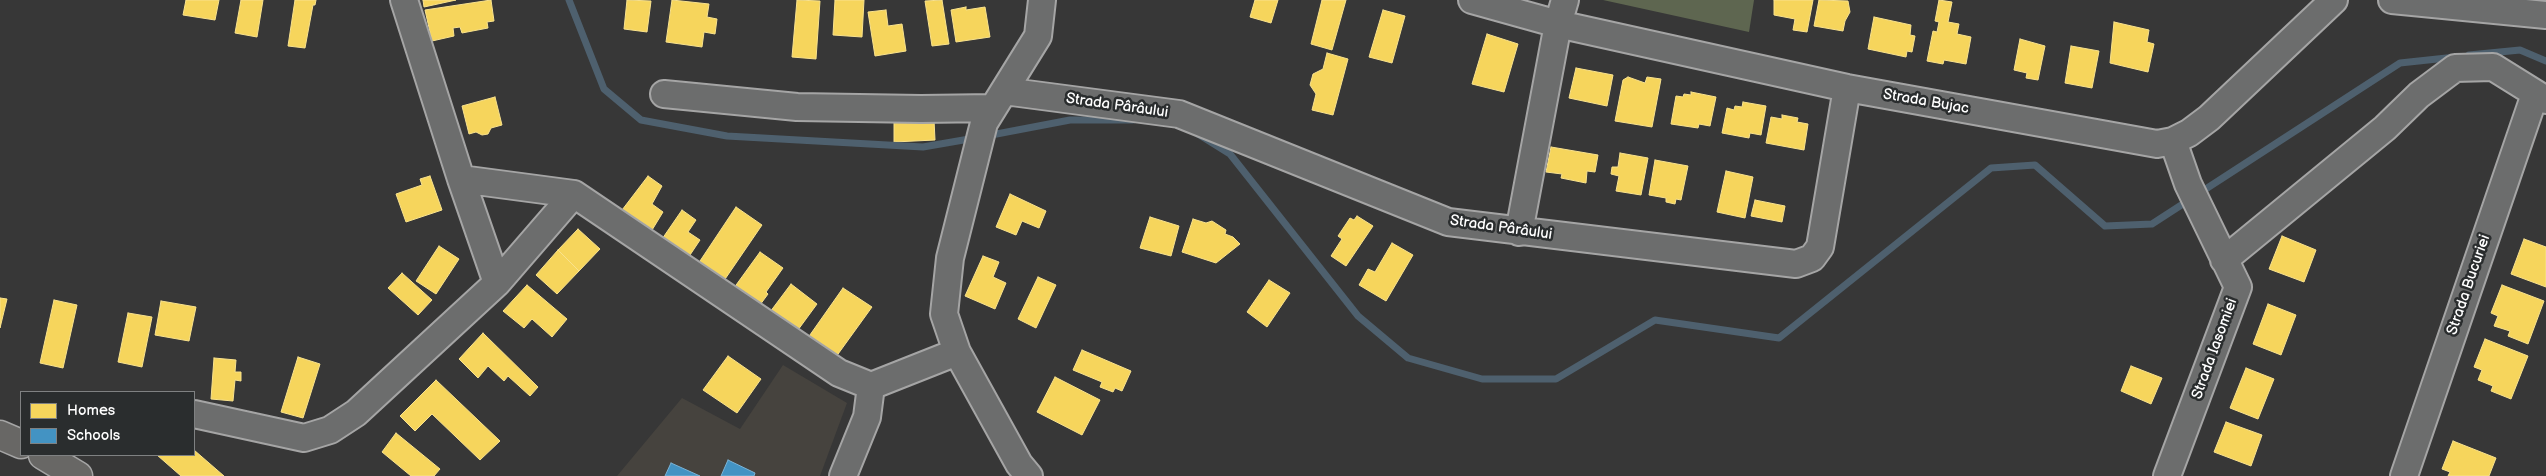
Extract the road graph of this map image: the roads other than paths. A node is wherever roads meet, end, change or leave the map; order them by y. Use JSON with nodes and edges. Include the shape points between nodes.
{"nodes":[{"id":1,"x":404,"y":0,"type":"edge"},
{"id":2,"x":1042,"y":0,"type":"edge"},
{"id":3,"x":1472,"y":0,"type":"edge"},
{"id":4,"x":2334,"y":0,"type":"edge"},
{"id":5,"x":2392,"y":0,"type":"edge"},
{"id":6,"x":1562,"y":12,"type":"edge"},
{"id":7,"x":2546,"y":14,"type":"edge"},
{"id":8,"x":1847,"y":88,"type":"junction"},
{"id":9,"x":664,"y":94,"type":"dead end"},
{"id":10,"x":2541,"y":97,"type":"edge"},
{"id":11,"x":994,"y":107,"type":"junction"},
{"id":12,"x":2173,"y":141,"type":"junction"},
{"id":13,"x":461,"y":179,"type":"junction"},
{"id":14,"x":574,"y":194,"type":"junction"},
{"id":15,"x":1519,"y":232,"type":"junction"},
{"id":16,"x":2224,"y":260,"type":"junction"},
{"id":17,"x":497,"y":283,"type":"junction"},
{"id":18,"x":957,"y":352,"type":"junction"},
{"id":19,"x":871,"y":386,"type":"junction"},
{"id":20,"x":195,"y":414,"type":"edge"},
{"id":21,"x":0,"y":435,"type":"edge"},
{"id":22,"x":20,"y":444,"type":"edge"},
{"id":23,"x":45,"y":456,"type":"edge"},
{"id":24,"x":78,"y":476,"type":"edge"},
{"id":25,"x":843,"y":476,"type":"edge"},
{"id":26,"x":1029,"y":476,"type":"edge"},
{"id":27,"x":2167,"y":476,"type":"edge"},
{"id":28,"x":2404,"y":476,"type":"edge"}],
"edges":[{"from":1,"to":13,"type":"street"},
{"from":2,"to":11,"type":"street","via":[[1038,36]]},
{"from":3,"to":6,"type":"street","name":"Strada Bujac"},
{"from":4,"to":12,"type":"street","name":"Strada Bujac","via":[[2209,118]]},
{"from":5,"to":7,"type":"street"},
{"from":6,"to":8,"type":"street","name":"Strada Bujac"},
{"from":6,"to":15,"type":"street"},
{"from":8,"to":12,"type":"street","name":"Strada Bujac","via":[[2157,144]]},
{"from":8,"to":15,"type":"street","name":"Strada Pârâului","via":[[1820,247],[1812,258],[1796,264],[1779,264]]},
{"from":9,"to":11,"type":"street","name":"Strada Pârâului","via":[[797,107]]},
{"from":10,"to":16,"type":"street","via":[[2493,67],[2456,68],[2419,95],[2386,128]]},
{"from":10,"to":28,"type":"street","name":"Strada Bucuriei"},
{"from":11,"to":15,"type":"street","name":"Strada Pârâului","via":[[1179,114],[1448,222]]},
{"from":11,"to":18,"type":"street","via":[[975,159],[950,258],[944,314]]},
{"from":12,"to":16,"type":"street","name":"Strada Iasomiei","via":[[2188,184]]},
{"from":13,"to":14,"type":"street"},
{"from":13,"to":17,"type":"street"},
{"from":14,"to":17,"type":"street"},
{"from":14,"to":19,"type":"street","via":[[839,373]]},
{"from":16,"to":27,"type":"street","name":"Strada Iasomiei","via":[[2238,287]]},
{"from":17,"to":20,"type":"street","via":[[356,413],[330,430],[304,438]]},
{"from":18,"to":19,"type":"street"},
{"from":18,"to":26,"type":"street","via":[[1019,464]]},
{"from":19,"to":25,"type":"street","via":[[867,416]]},
{"from":21,"to":22,"type":"main road"},
{"from":23,"to":24,"type":"main road"}]}
